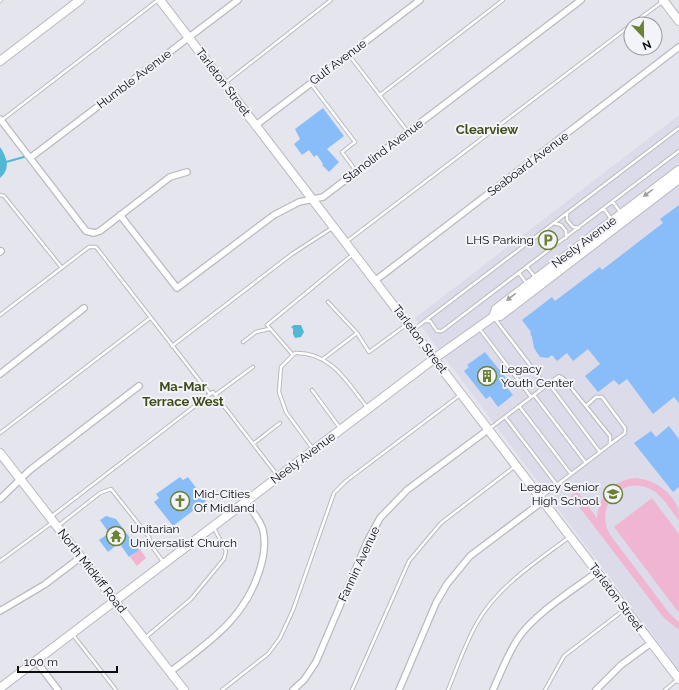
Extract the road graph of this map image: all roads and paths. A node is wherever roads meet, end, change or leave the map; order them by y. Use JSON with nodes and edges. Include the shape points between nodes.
{"nodes":[{"id":1,"x":80,"y":0,"type":"edge"},
{"id":2,"x":160,"y":0,"type":"edge"},
{"id":3,"x":238,"y":0,"type":"edge"},
{"id":4,"x":331,"y":0,"type":"edge"},
{"id":5,"x":420,"y":0,"type":"edge"},
{"id":6,"x":503,"y":0,"type":"edge"},
{"id":7,"x":581,"y":0,"type":"edge"},
{"id":8,"x":663,"y":0,"type":"edge"},
{"id":9,"x":642,"y":16,"type":"edge"},
{"id":10,"x":679,"y":21,"type":"edge"},
{"id":11,"x":623,"y":31,"type":"edge"},
{"id":12,"x":189,"y":37,"type":"junction"},
{"id":13,"x":679,"y":47,"type":"edge"},
{"id":14,"x":348,"y":55,"type":"junction"},
{"id":15,"x":0,"y":61,"type":"edge"},
{"id":16,"x":224,"y":84,"type":"junction"},
{"id":17,"x":310,"y":84,"type":"junction"},
{"id":18,"x":380,"y":95,"type":"junction"},
{"id":19,"x":0,"y":120,"type":"edge"},
{"id":20,"x":256,"y":125,"type":"junction"},
{"id":21,"x":679,"y":128,"type":"edge"},
{"id":22,"x":408,"y":132,"type":"junction"},
{"id":23,"x":679,"y":151,"type":"edge"},
{"id":24,"x":30,"y":158,"type":"junction"},
{"id":25,"x":679,"y":170,"type":"edge"},
{"id":26,"x":187,"y":172,"type":"dead end"},
{"id":27,"x":356,"y":172,"type":"junction"},
{"id":28,"x":679,"y":179,"type":"edge"},
{"id":29,"x":0,"y":195,"type":"edge"},
{"id":30,"x":313,"y":200,"type":"junction"},
{"id":31,"x":613,"y":202,"type":"junction"},
{"id":32,"x":604,"y":209,"type":"junction"},
{"id":33,"x":567,"y":213,"type":"junction"},
{"id":34,"x":621,"y":214,"type":"junction"},
{"id":35,"x":120,"y":215,"type":"junction"},
{"id":36,"x":613,"y":220,"type":"junction"},
{"id":37,"x":554,"y":223,"type":"junction"},
{"id":38,"x":334,"y":226,"type":"junction"},
{"id":39,"x":579,"y":228,"type":"junction"},
{"id":40,"x":566,"y":238,"type":"junction"},
{"id":41,"x":346,"y":242,"type":"junction"},
{"id":42,"x":354,"y":253,"type":"junction"},
{"id":43,"x":527,"y":267,"type":"junction"},
{"id":44,"x":62,"y":268,"type":"junction"},
{"id":45,"x":519,"y":274,"type":"junction"},
{"id":46,"x":536,"y":278,"type":"junction"},
{"id":47,"x":376,"y":280,"type":"junction"},
{"id":48,"x":528,"y":284,"type":"junction"},
{"id":49,"x":328,"y":302,"type":"dead end"},
{"id":50,"x":84,"y":308,"type":"dead end"},
{"id":51,"x":0,"y":315,"type":"edge"},
{"id":52,"x":493,"y":317,"type":"junction"},
{"id":53,"x":150,"y":318,"type":"junction"},
{"id":54,"x":425,"y":321,"type":"junction"},
{"id":55,"x":411,"y":326,"type":"junction"},
{"id":56,"x":478,"y":328,"type":"junction"},
{"id":57,"x":269,"y":329,"type":"junction"},
{"id":58,"x":357,"y":332,"type":"junction"},
{"id":59,"x":243,"y":342,"type":"dead end"},
{"id":60,"x":172,"y":346,"type":"junction"},
{"id":61,"x":293,"y":355,"type":"junction"},
{"id":62,"x":435,"y":358,"type":"junction"},
{"id":63,"x":323,"y":359,"type":"junction"},
{"id":64,"x":253,"y":367,"type":"dead end"},
{"id":65,"x":0,"y":374,"type":"edge"},
{"id":66,"x":549,"y":384,"type":"junction"},
{"id":67,"x":139,"y":386,"type":"dead end"},
{"id":68,"x":546,"y":386,"type":"junction"},
{"id":69,"x":312,"y":390,"type":"dead end"},
{"id":70,"x":210,"y":394,"type":"junction"},
{"id":71,"x":462,"y":394,"type":"junction"},
{"id":72,"x":215,"y":395,"type":"junction"},
{"id":73,"x":534,"y":395,"type":"junction"},
{"id":74,"x":531,"y":397,"type":"junction"},
{"id":75,"x":519,"y":406,"type":"junction"},
{"id":76,"x":586,"y":406,"type":"junction"},
{"id":77,"x":369,"y":409,"type":"junction"},
{"id":78,"x":505,"y":417,"type":"junction"},
{"id":79,"x":280,"y":423,"type":"dead end"},
{"id":80,"x":489,"y":429,"type":"junction"},
{"id":81,"x":341,"y":430,"type":"junction"},
{"id":82,"x":0,"y":433,"type":"edge"},
{"id":83,"x":253,"y":444,"type":"junction"},
{"id":84,"x":610,"y":444,"type":"junction"},
{"id":85,"x":314,"y":450,"type":"junction"},
{"id":86,"x":600,"y":452,"type":"junction"},
{"id":87,"x":0,"y":453,"type":"edge"},
{"id":88,"x":586,"y":463,"type":"junction"},
{"id":89,"x":516,"y":465,"type":"junction"},
{"id":90,"x":571,"y":474,"type":"junction"},
{"id":91,"x":278,"y":476,"type":"junction"},
{"id":92,"x":20,"y":480,"type":"junction"},
{"id":93,"x":557,"y":485,"type":"junction"},
{"id":94,"x":0,"y":498,"type":"edge"},
{"id":95,"x":542,"y":499,"type":"junction"},
{"id":96,"x":245,"y":502,"type":"junction"},
{"id":97,"x":53,"y":522,"type":"junction"},
{"id":98,"x":213,"y":526,"type":"junction"},
{"id":99,"x":570,"y":536,"type":"junction"},
{"id":100,"x":81,"y":557,"type":"junction"},
{"id":101,"x":0,"y":561,"type":"edge"},
{"id":102,"x":164,"y":563,"type":"junction"},
{"id":103,"x":597,"y":572,"type":"junction"},
{"id":104,"x":116,"y":600,"type":"junction"},
{"id":105,"x":625,"y":609,"type":"junction"},
{"id":106,"x":0,"y":611,"type":"edge"},
{"id":107,"x":72,"y":634,"type":"junction"},
{"id":108,"x":144,"y":638,"type":"junction"},
{"id":109,"x":651,"y":643,"type":"junction"},
{"id":110,"x":36,"y":661,"type":"junction"},
{"id":111,"x":170,"y":672,"type":"junction"},
{"id":112,"x":679,"y":679,"type":"edge"},
{"id":113,"x":0,"y":688,"type":"edge"},
{"id":114,"x":58,"y":690,"type":"edge"},
{"id":115,"x":116,"y":690,"type":"edge"},
{"id":116,"x":184,"y":690,"type":"edge"},
{"id":117,"x":222,"y":690,"type":"edge"},
{"id":118,"x":293,"y":690,"type":"edge"},
{"id":119,"x":352,"y":690,"type":"edge"},
{"id":120,"x":399,"y":690,"type":"edge"},
{"id":121,"x":448,"y":690,"type":"edge"},
{"id":122,"x":493,"y":690,"type":"edge"},
{"id":123,"x":545,"y":690,"type":"edge"},
{"id":124,"x":596,"y":690,"type":"edge"},
{"id":125,"x":665,"y":690,"type":"edge"}],
"edges":[{"from":1,"to":15,"type":"street"},
{"from":2,"to":12,"type":"street","name":"Tarleton Street"},
{"from":2,"to":19,"type":"lane"},
{"from":3,"to":12,"type":"street","name":"Humble Avenue"},
{"from":4,"to":16,"type":"lane"},
{"from":5,"to":14,"type":"street","name":"Gulf Avenue"},
{"from":6,"to":18,"type":"lane"},
{"from":7,"to":22,"type":"street","name":"Stanolind Avenue"},
{"from":8,"to":9,"type":"lane"},
{"from":8,"to":10,"type":"street"},
{"from":11,"to":41,"type":"lane"},
{"from":12,"to":16,"type":"street","name":"Tarleton Street"},
{"from":12,"to":24,"type":"street","name":"Humble Avenue"},
{"from":13,"to":47,"type":"street","name":"Seaboard Avenue"},
{"from":14,"to":17,"type":"street","name":"Gulf Avenue"},
{"from":14,"to":18,"type":"lane"},
{"from":16,"to":20,"type":"street","name":"Tarleton Street"},
{"from":17,"to":20,"type":"street","name":"Gulf Avenue"},
{"from":17,"to":27,"type":"lane","via":[[355,142],[342,152]]},
{"from":18,"to":22,"type":"lane"},
{"from":19,"to":24,"type":"street"},
{"from":20,"to":30,"type":"street","name":"Tarleton Street"},
{"from":21,"to":33,"type":"lane"},
{"from":22,"to":27,"type":"street","name":"Stanolind Avenue"},
{"from":23,"to":31,"type":"lane"},
{"from":24,"to":35,"type":"street","via":[[86,231],[100,231]]},
{"from":25,"to":34,"type":"street","name":"Neely Avenue","one_way":true},
{"from":26,"to":35,"type":"street","via":[[170,177]]},
{"from":27,"to":30,"type":"street","name":"Stanolind Avenue","via":[[323,197]]},
{"from":28,"to":52,"type":"street","name":"Neely Avenue","via":[[500,316]]},
{"from":29,"to":44,"type":"lane","via":[[4,196]]},
{"from":30,"to":35,"type":"street","name":"Stanolind Avenue","via":[[299,202],[274,215],[177,288]]},
{"from":30,"to":38,"type":"street","name":"Tarleton Street"},
{"from":31,"to":32,"type":"lane"},
{"from":31,"to":34,"type":"lane"},
{"from":32,"to":36,"type":"lane"},
{"from":32,"to":39,"type":"lane"},
{"from":33,"to":37,"type":"lane"},
{"from":33,"to":39,"type":"lane","via":[[567,220],[573,227]]},
{"from":34,"to":36,"type":"street","name":"Neely Avenue"},
{"from":36,"to":46,"type":"street","name":"Neely Avenue"},
{"from":37,"to":40,"type":"lane","via":[[564,228]]},
{"from":37,"to":54,"type":"lane"},
{"from":38,"to":41,"type":"street","name":"Tarleton Street"},
{"from":38,"to":60,"type":"lane","via":[[292,254]]},
{"from":39,"to":40,"type":"lane"},
{"from":40,"to":43,"type":"lane"},
{"from":41,"to":42,"type":"street","name":"Tarleton Street"},
{"from":42,"to":47,"type":"street","name":"Tarleton Street"},
{"from":42,"to":57,"type":"lane","via":[[266,325]]},
{"from":43,"to":45,"type":"lane"},
{"from":43,"to":46,"type":"lane"},
{"from":44,"to":51,"type":"lane"},
{"from":44,"to":53,"type":"lane","via":[[89,247],[96,247]]},
{"from":45,"to":48,"type":"lane"},
{"from":45,"to":54,"type":"lane","via":[[442,331],[437,331],[430,321]]},
{"from":46,"to":48,"type":"street","name":"Neely Avenue"},
{"from":47,"to":55,"type":"street","name":"Tarleton Street"},
{"from":48,"to":52,"type":"street","name":"Neely Avenue","one_way":true,"via":[[496,309]]},
{"from":49,"to":58,"type":"lane"},
{"from":50,"to":65,"type":"street"},
{"from":52,"to":56,"type":"street","name":"Neely Avenue"},
{"from":52,"to":68,"type":"lane"},
{"from":53,"to":60,"type":"lane"},
{"from":53,"to":82,"type":"lane"},
{"from":54,"to":55,"type":"lane"},
{"from":55,"to":58,"type":"lane","via":[[369,352]]},
{"from":55,"to":62,"type":"street","name":"Tarleton Street"},
{"from":56,"to":62,"type":"street","name":"Neely Avenue"},
{"from":56,"to":74,"type":"lane"},
{"from":57,"to":59,"type":"lane","via":[[256,332]]},
{"from":57,"to":61,"type":"lane"},
{"from":58,"to":63,"type":"lane"},
{"from":60,"to":70,"type":"lane"},
{"from":61,"to":63,"type":"lane","via":[[308,352]]},
{"from":61,"to":85,"type":"lane","via":[[281,367],[279,392],[286,412]]},
{"from":62,"to":71,"type":"street","name":"Tarleton Street"},
{"from":62,"to":77,"type":"street","name":"Neely Avenue"},
{"from":63,"to":77,"type":"lane","via":[[334,366]]},
{"from":64,"to":72,"type":"lane"},
{"from":66,"to":68,"type":"lane"},
{"from":66,"to":76,"type":"lane","via":[[559,376],[564,378]]},
{"from":66,"to":86,"type":"lane"},
{"from":67,"to":92,"type":"street"},
{"from":68,"to":73,"type":"lane"},
{"from":69,"to":81,"type":"lane"},
{"from":70,"to":72,"type":"lane","via":[[213,392]]},
{"from":70,"to":97,"type":"lane"},
{"from":71,"to":80,"type":"street","name":"Tarleton Street"},
{"from":71,"to":117,"type":"lane","via":[[346,481],[334,493],[293,610],[280,638],[268,654]]},
{"from":72,"to":83,"type":"lane"},
{"from":73,"to":74,"type":"lane"},
{"from":73,"to":88,"type":"lane"},
{"from":74,"to":75,"type":"lane"},
{"from":75,"to":78,"type":"lane"},
{"from":75,"to":90,"type":"lane"},
{"from":76,"to":84,"type":"lane","via":[[610,436]]},
{"from":76,"to":84,"type":"lane","via":[[596,397],[602,398],[625,428],[625,433]]},
{"from":77,"to":81,"type":"street","name":"Neely Avenue"},
{"from":78,"to":80,"type":"lane"},
{"from":78,"to":93,"type":"lane"},
{"from":79,"to":83,"type":"lane"},
{"from":80,"to":89,"type":"street","name":"Tarleton Street"},
{"from":80,"to":118,"type":"street","name":"Fannin Avenue","via":[[407,490],[380,518],[367,542],[316,662],[304,680]]},
{"from":81,"to":85,"type":"street","name":"Neely Avenue"},
{"from":83,"to":91,"type":"lane"},
{"from":84,"to":86,"type":"lane"},
{"from":85,"to":91,"type":"street","name":"Neely Avenue"},
{"from":86,"to":88,"type":"lane"},
{"from":87,"to":92,"type":"street","name":"North Midkiff Road"},
{"from":88,"to":90,"type":"lane"},
{"from":89,"to":95,"type":"street","name":"Tarleton Street"},
{"from":89,"to":119,"type":"lane","via":[[441,523],[408,561]]},
{"from":90,"to":93,"type":"lane"},
{"from":91,"to":96,"type":"street","name":"Neely Avenue"},
{"from":92,"to":94,"type":"street"},
{"from":92,"to":97,"type":"street","name":"North Midkiff Road"},
{"from":93,"to":95,"type":"lane"},
{"from":95,"to":99,"type":"street","name":"Tarleton Street"},
{"from":95,"to":120,"type":"street","via":[[470,556],[447,584],[436,603]]},
{"from":96,"to":98,"type":"street","name":"Neely Avenue"},
{"from":96,"to":111,"type":"street","via":[[263,529],[265,544],[256,582],[233,620]]},
{"from":97,"to":100,"type":"street","name":"North Midkiff Road"},
{"from":97,"to":101,"type":"lane"},
{"from":97,"to":102,"type":"lane","via":[[111,489],[149,537],[153,548]]},
{"from":98,"to":102,"type":"street","name":"Neely Avenue"},
{"from":98,"to":108,"type":"lane","via":[[226,552],[224,559],[190,599]]},
{"from":99,"to":103,"type":"street","name":"Tarleton Street"},
{"from":99,"to":121,"type":"lane","via":[[515,579],[484,612],[472,633]]},
{"from":100,"to":104,"type":"street","name":"North Midkiff Road"},
{"from":100,"to":106,"type":"street","via":[[44,585]]},
{"from":102,"to":104,"type":"street","name":"Neely Avenue"},
{"from":103,"to":105,"type":"street","name":"Tarleton Street"},
{"from":103,"to":122,"type":"street","via":[[536,619],[519,637]]},
{"from":104,"to":107,"type":"street","name":"Neely Avenue"},
{"from":104,"to":108,"type":"street","name":"North Midkiff Road"},
{"from":105,"to":109,"type":"street","name":"Tarleton Street"},
{"from":105,"to":123,"type":"lane","via":[[564,656]]},
{"from":107,"to":110,"type":"street","name":"Neely Avenue"},
{"from":107,"to":115,"type":"lane"},
{"from":108,"to":111,"type":"street","name":"North Midkiff Road"},
{"from":109,"to":112,"type":"street","name":"Tarleton Street"},
{"from":109,"to":124,"type":"street","via":[[621,665]]},
{"from":110,"to":113,"type":"street","name":"Neely Avenue"},
{"from":110,"to":114,"type":"street"},
{"from":111,"to":116,"type":"street","name":"North Midkiff Road"},
{"from":112,"to":125,"type":"lane"}]}
